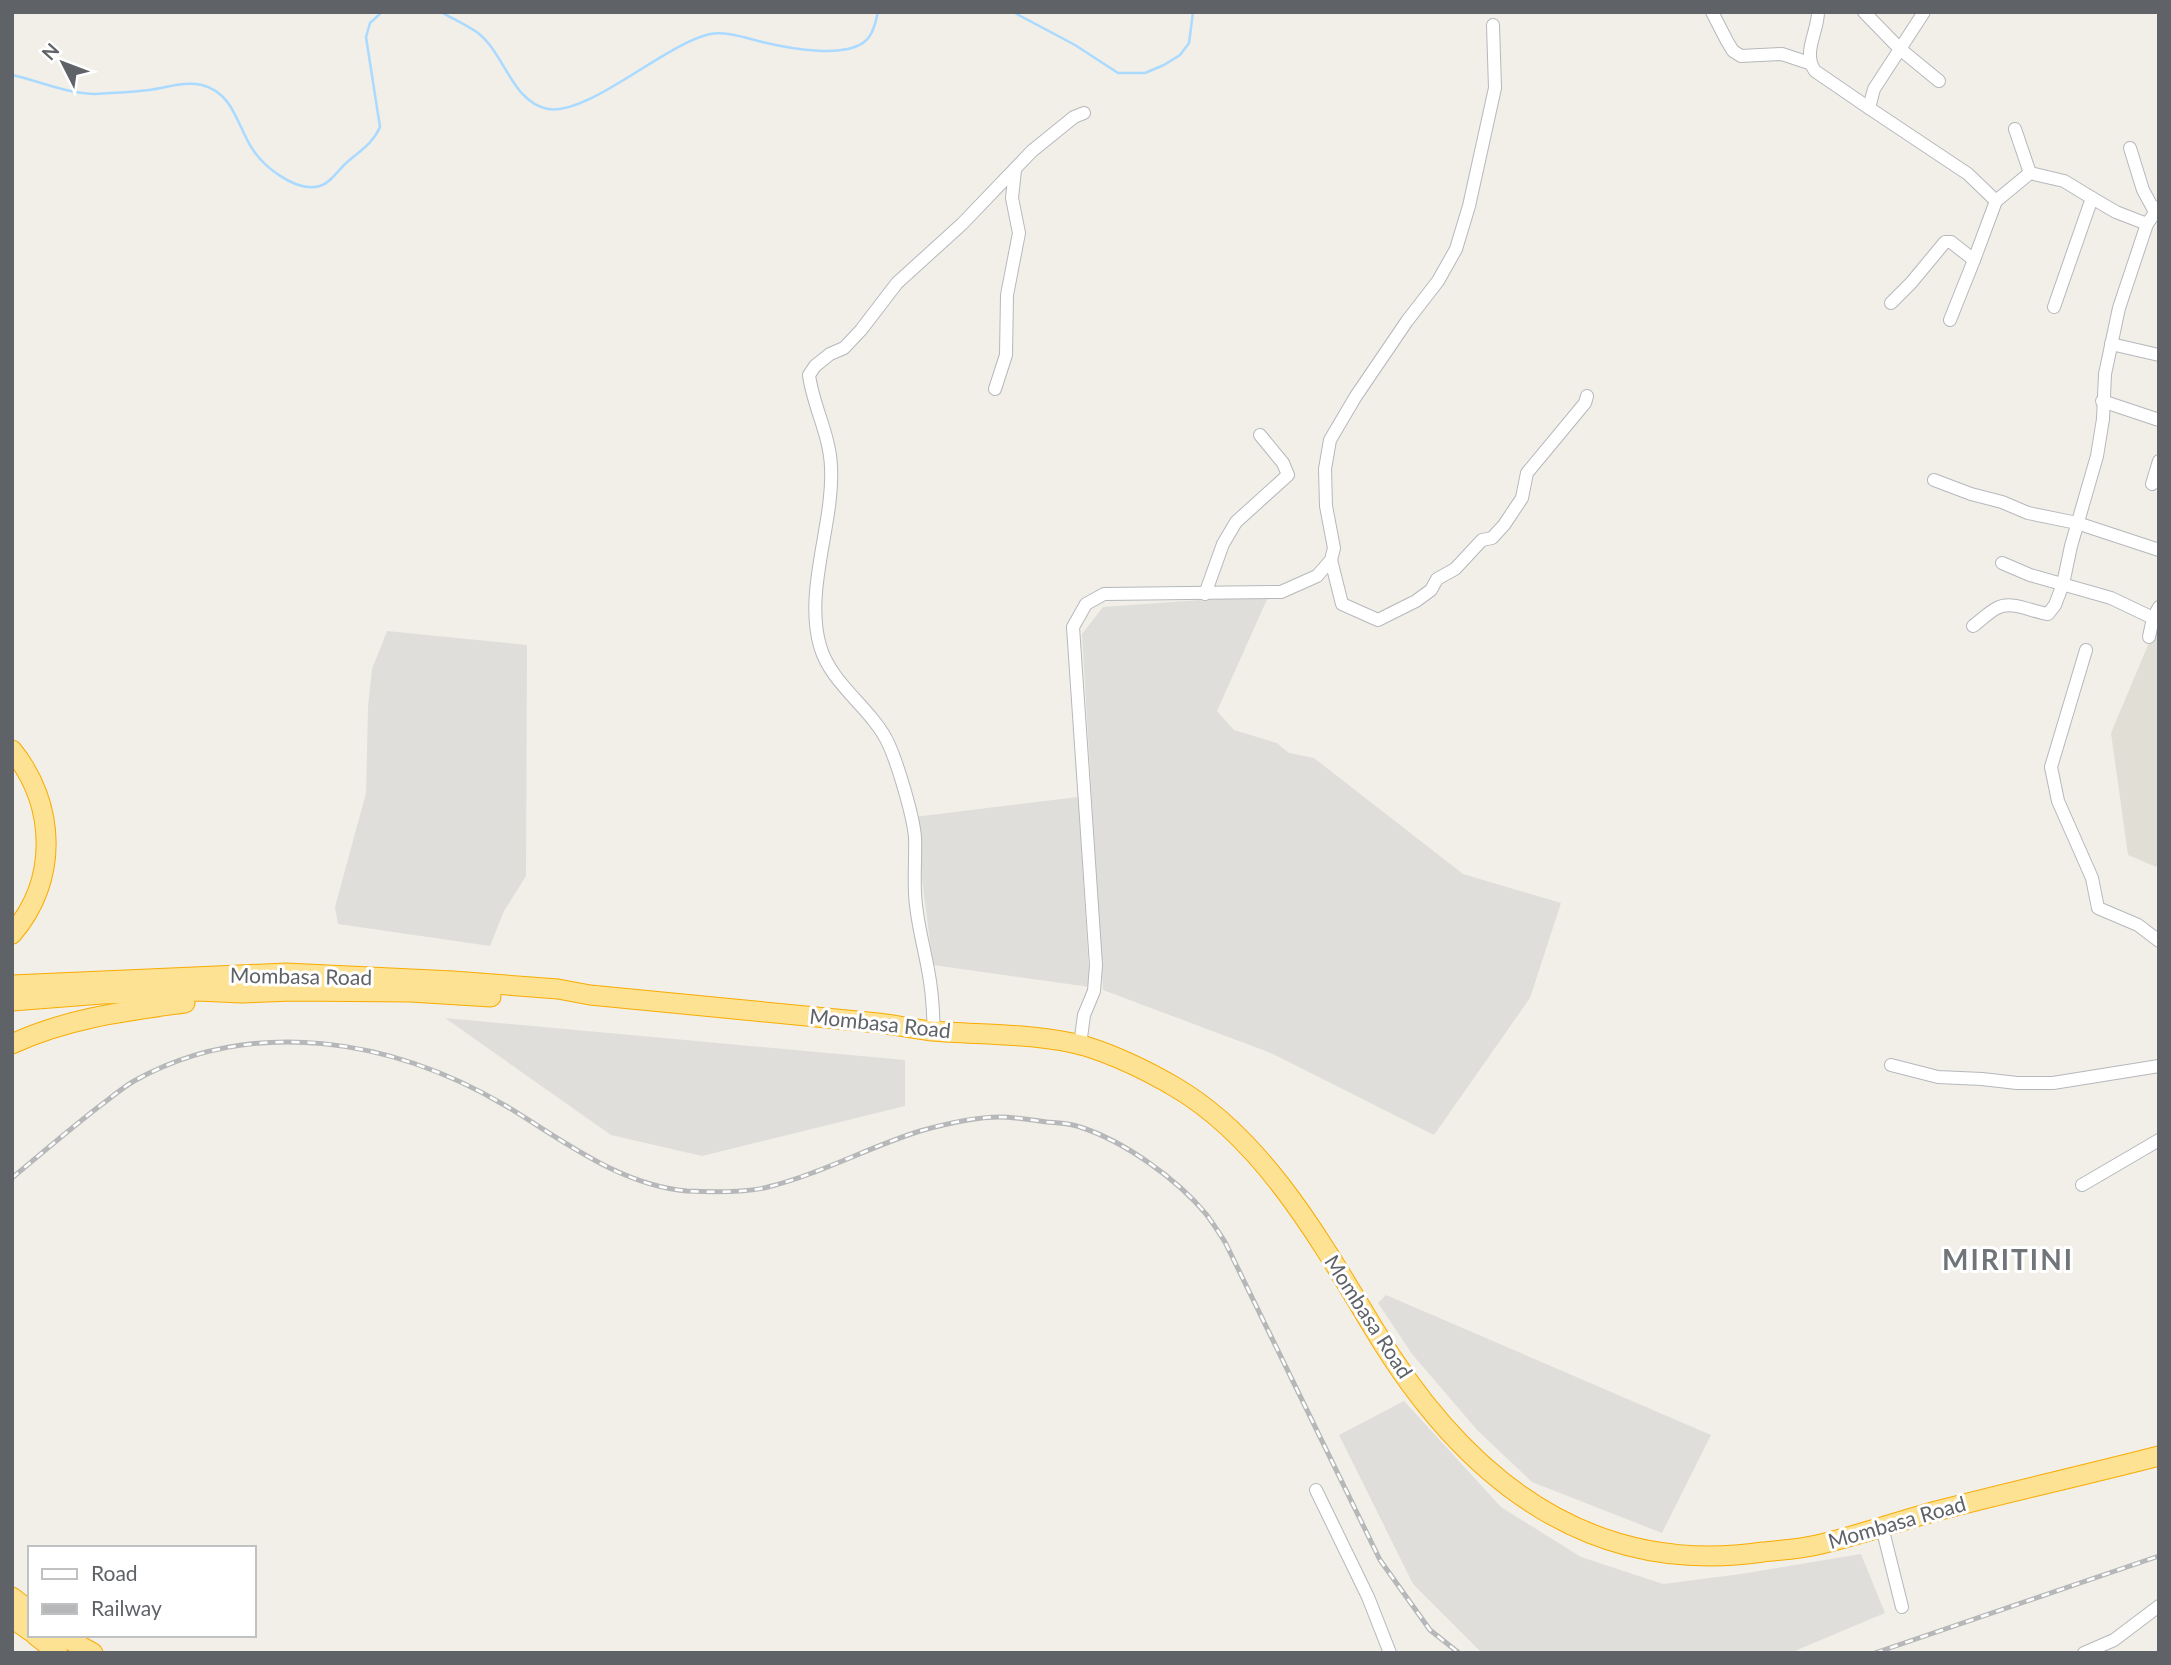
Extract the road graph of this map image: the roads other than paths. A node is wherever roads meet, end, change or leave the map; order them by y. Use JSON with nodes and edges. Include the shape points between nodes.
{"nodes":[{"id":1,"x":1712,"y":12,"type":"edge"},
{"id":2,"x":1818,"y":12,"type":"edge"},
{"id":3,"x":1864,"y":12,"type":"edge"},
{"id":4,"x":1924,"y":12,"type":"edge"},
{"id":5,"x":1493,"y":25,"type":"dead end"},
{"id":6,"x":1900,"y":49,"type":"junction"},
{"id":7,"x":1809,"y":63,"type":"junction"},
{"id":8,"x":1939,"y":81,"type":"dead end"},
{"id":9,"x":1869,"y":108,"type":"junction"},
{"id":10,"x":1084,"y":113,"type":"dead end"},
{"id":11,"x":2015,"y":129,"type":"dead end"},
{"id":12,"x":2130,"y":148,"type":"dead end"},
{"id":13,"x":1015,"y":170,"type":"junction"},
{"id":14,"x":2030,"y":173,"type":"junction"},
{"id":15,"x":2092,"y":198,"type":"junction"},
{"id":16,"x":1996,"y":201,"type":"junction"},
{"id":17,"x":2154,"y":214,"type":"edge"},
{"id":18,"x":1974,"y":260,"type":"junction"},
{"id":19,"x":1891,"y":303,"type":"dead end"},
{"id":20,"x":2054,"y":307,"type":"dead end"},
{"id":21,"x":1950,"y":320,"type":"dead end"},
{"id":22,"x":2111,"y":344,"type":"junction"},
{"id":23,"x":2159,"y":355,"type":"edge"},
{"id":24,"x":995,"y":390,"type":"dead end"},
{"id":25,"x":1587,"y":396,"type":"dead end"},
{"id":26,"x":2102,"y":401,"type":"junction"},
{"id":27,"x":2159,"y":420,"type":"edge"},
{"id":28,"x":1260,"y":435,"type":"dead end"},
{"id":29,"x":2159,"y":461,"type":"edge"},
{"id":30,"x":1934,"y":480,"type":"dead end"},
{"id":31,"x":2152,"y":484,"type":"dead end"},
{"id":32,"x":2077,"y":523,"type":"junction"},
{"id":33,"x":2159,"y":550,"type":"edge"},
{"id":34,"x":1331,"y":560,"type":"junction"},
{"id":35,"x":2002,"y":563,"type":"dead end"},
{"id":36,"x":2063,"y":584,"type":"junction"},
{"id":37,"x":1205,"y":594,"type":"junction"},
{"id":38,"x":2156,"y":613,"type":"edge"},
{"id":39,"x":1973,"y":626,"type":"dead end"},
{"id":40,"x":2149,"y":637,"type":"dead end"},
{"id":41,"x":2085,"y":650,"type":"dead end"},
{"id":42,"x":12,"y":750,"type":"edge"},
{"id":43,"x":12,"y":934,"type":"edge"},
{"id":44,"x":2159,"y":941,"type":"edge"},
{"id":45,"x":12,"y":985,"type":"edge"},
{"id":46,"x":242,"y":993,"type":"junction"},
{"id":47,"x":590,"y":995,"type":"junction"},
{"id":48,"x":12,"y":1002,"type":"edge"},
{"id":49,"x":934,"y":1031,"type":"junction"},
{"id":50,"x":12,"y":1044,"type":"edge"},
{"id":51,"x":1080,"y":1045,"type":"junction"},
{"id":52,"x":1891,"y":1065,"type":"dead end"},
{"id":53,"x":2159,"y":1066,"type":"edge"},
{"id":54,"x":2159,"y":1140,"type":"edge"},
{"id":55,"x":2082,"y":1185,"type":"dead end"},
{"id":56,"x":2159,"y":1456,"type":"edge"},
{"id":57,"x":1316,"y":1490,"type":"dead end"},
{"id":58,"x":1882,"y":1527,"type":"junction"},
{"id":59,"x":12,"y":1597,"type":"edge"},
{"id":60,"x":2159,"y":1606,"type":"edge"},
{"id":61,"x":1902,"y":1607,"type":"dead end"},
{"id":62,"x":28,"y":1609,"type":"edge"},
{"id":63,"x":12,"y":1618,"type":"edge"},
{"id":64,"x":28,"y":1630,"type":"edge"},
{"id":65,"x":38,"y":1637,"type":"edge"},
{"id":66,"x":65,"y":1637,"type":"edge"},
{"id":67,"x":58,"y":1653,"type":"edge"},
{"id":68,"x":93,"y":1653,"type":"edge"},
{"id":69,"x":1390,"y":1653,"type":"edge"},
{"id":70,"x":2084,"y":1653,"type":"edge"}],
"edges":[{"from":1,"to":7,"type":"street","via":[[1733,51],[1741,56],[1782,54]]},
{"from":2,"to":7,"type":"street"},
{"from":3,"to":6,"type":"street"},
{"from":4,"to":6,"type":"street"},
{"from":5,"to":34,"type":"street","via":[[1495,88],[1456,250],[1330,440],[1325,469],[1334,548]]},
{"from":6,"to":8,"type":"street"},
{"from":6,"to":9,"type":"street","via":[[1874,89]]},
{"from":7,"to":9,"type":"street"},
{"from":9,"to":16,"type":"street","via":[[1968,174]]},
{"from":10,"to":13,"type":"street","via":[[1032,151]]},
{"from":11,"to":14,"type":"street"},
{"from":12,"to":17,"type":"street"},
{"from":13,"to":24,"type":"street","via":[[1012,198],[1019,233],[1007,295],[1006,355]]},
{"from":13,"to":49,"type":"street","via":[[897,283],[844,348],[830,354],[809,374],[831,466],[817,588],[819,644],[825,659],[889,745],[911,816],[915,900]]},
{"from":14,"to":15,"type":"street","via":[[2064,181]]},
{"from":14,"to":16,"type":"street"},
{"from":15,"to":17,"type":"street","via":[[2116,212]]},
{"from":15,"to":20,"type":"street"},
{"from":16,"to":18,"type":"street"},
{"from":17,"to":22,"type":"street","via":[[2119,308]]},
{"from":18,"to":19,"type":"street","via":[[1945,242]]},
{"from":18,"to":21,"type":"street"},
{"from":22,"to":23,"type":"street"},
{"from":22,"to":26,"type":"street"},
{"from":25,"to":34,"type":"street","via":[[1527,473],[1522,498],[1504,525],[1416,601],[1378,620],[1368,617],[1342,604]]},
{"from":26,"to":27,"type":"street"},
{"from":26,"to":32,"type":"street","via":[[2101,438]]},
{"from":28,"to":37,"type":"street","via":[[1288,475],[1236,523],[1223,544]]},
{"from":29,"to":31,"type":"street"},
{"from":30,"to":32,"type":"street","via":[[2028,513]]},
{"from":32,"to":33,"type":"street"},
{"from":32,"to":36,"type":"street"},
{"from":34,"to":37,"type":"street","via":[[1317,576],[1281,592]]},
{"from":35,"to":36,"type":"street"},
{"from":36,"to":38,"type":"street"},
{"from":36,"to":39,"type":"street","via":[[2048,614],[2014,605],[1998,607]]},
{"from":37,"to":51,"type":"street","via":[[1104,594],[1086,604],[1073,627],[1096,965]]},
{"from":38,"to":40,"type":"street"},
{"from":41,"to":44,"type":"street","via":[[2051,767],[2054,788],[2092,878],[2098,908],[2138,925]]},
{"from":42,"to":43,"type":"highway","via":[[38,792],[46,847],[32,907]]},
{"from":45,"to":47,"type":"highway","name":"Mombasa Road","via":[[286,973],[453,981]]},
{"from":46,"to":47,"type":"highway","name":"Mombasa Road","via":[[411,992],[559,1000]]},
{"from":46,"to":48,"type":"highway","name":"Mombasa Road","via":[[102,994]]},
{"from":46,"to":50,"type":"highway","via":[[98,1016]]},
{"from":47,"to":49,"type":"highway","name":"Mombasa Road"},
{"from":49,"to":51,"type":"highway","name":"Mombasa Road"},
{"from":51,"to":58,"type":"highway","name":"Mombasa Road","via":[[1124,1060],[1181,1090],[1243,1140],[1283,1190],[1403,1374],[1448,1433],[1523,1498],[1618,1544],[1669,1555],[1741,1556],[1815,1546]]},
{"from":52,"to":53,"type":"street","via":[[1938,1077],[2017,1083],[2053,1083]]},
{"from":54,"to":55,"type":"street"},
{"from":56,"to":58,"type":"highway","name":"Mombasa Road"},
{"from":57,"to":69,"type":"street"},
{"from":58,"to":61,"type":"street"},
{"from":59,"to":62,"type":"highway"},
{"from":60,"to":70,"type":"street","via":[[2114,1640]]},
{"from":63,"to":64,"type":"highway"},
{"from":65,"to":67,"type":"highway"},
{"from":66,"to":68,"type":"highway"}]}
